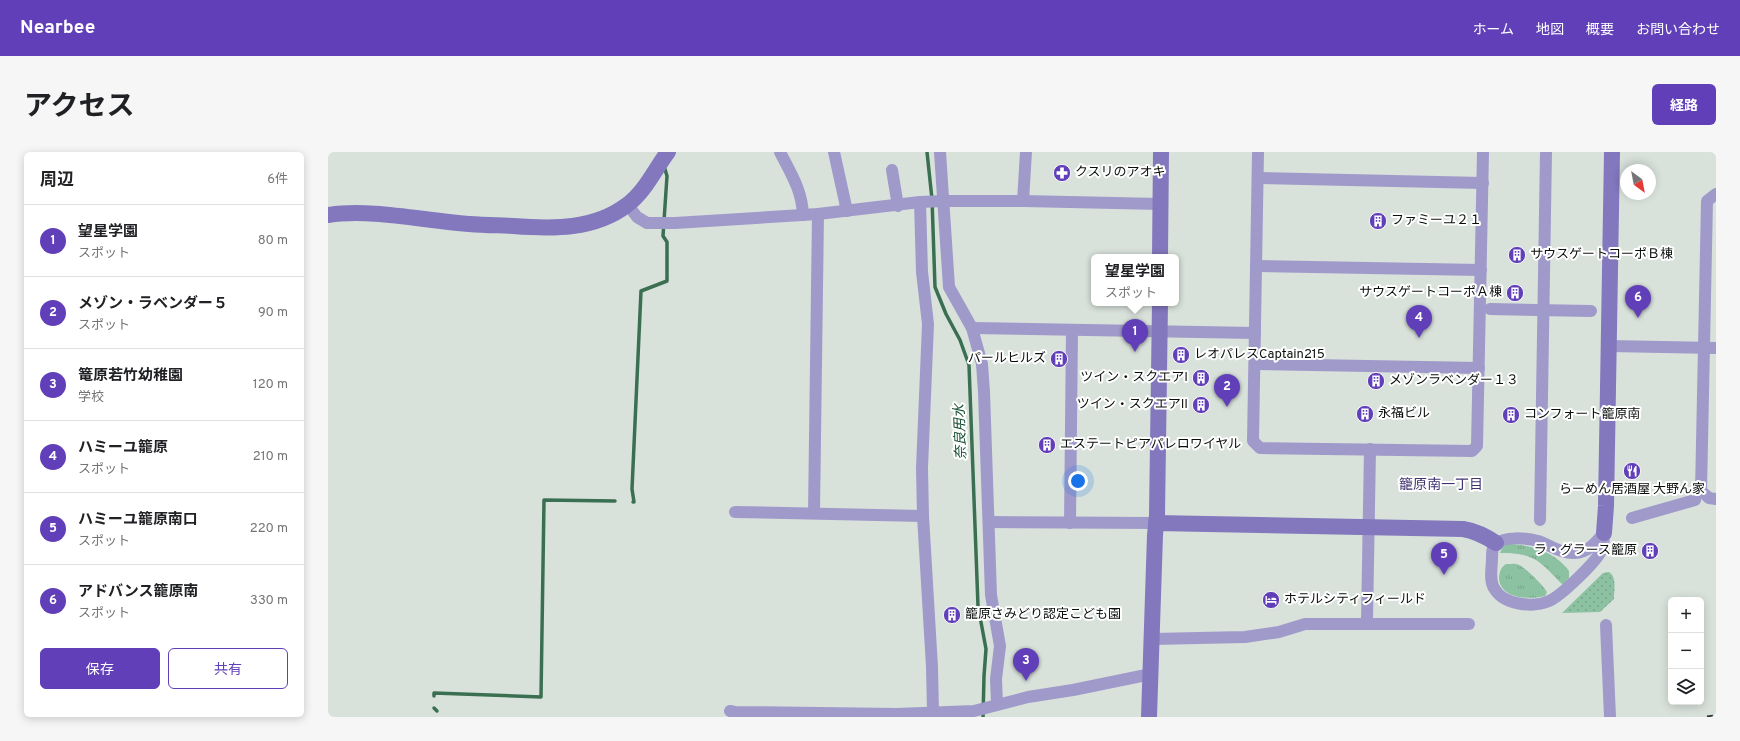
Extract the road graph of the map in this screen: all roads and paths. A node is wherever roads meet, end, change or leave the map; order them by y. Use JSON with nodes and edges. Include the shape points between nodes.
{"nodes":[{"id":1,"x":668,"y":152,"type":"edge"},
{"id":2,"x":780,"y":152,"type":"edge"},
{"id":3,"x":834,"y":152,"type":"edge"},
{"id":4,"x":940,"y":152,"type":"edge"},
{"id":5,"x":1026,"y":152,"type":"edge"},
{"id":6,"x":1161,"y":152,"type":"edge"},
{"id":7,"x":1258,"y":152,"type":"edge"},
{"id":8,"x":1483,"y":152,"type":"edge"},
{"id":9,"x":1546,"y":152,"type":"edge"},
{"id":10,"x":1612,"y":152,"type":"edge"},
{"id":11,"x":892,"y":170,"type":"dead end"},
{"id":12,"x":1258,"y":178,"type":"junction"},
{"id":13,"x":1483,"y":183,"type":"junction"},
{"id":14,"x":1716,"y":194,"type":"edge"},
{"id":15,"x":944,"y":201,"type":"junction"},
{"id":16,"x":1023,"y":201,"type":"junction"},
{"id":17,"x":920,"y":202,"type":"junction"},
{"id":18,"x":1160,"y":204,"type":"junction"},
{"id":19,"x":628,"y":205,"type":"junction"},
{"id":20,"x":898,"y":206,"type":"junction"},
{"id":21,"x":847,"y":211,"type":"junction"},
{"id":22,"x":818,"y":214,"type":"junction"},
{"id":23,"x":328,"y":215,"type":"edge"},
{"id":24,"x":803,"y":215,"type":"junction"},
{"id":25,"x":1160,"y":254,"type":"edge"},
{"id":26,"x":1256,"y":266,"type":"junction"},
{"id":27,"x":1481,"y":270,"type":"junction"},
{"id":28,"x":1160,"y":306,"type":"edge"},
{"id":29,"x":1490,"y":309,"type":"dead end"},
{"id":30,"x":1544,"y":310,"type":"junction"},
{"id":31,"x":1590,"y":311,"type":"dead end"},
{"id":32,"x":972,"y":328,"type":"junction"},
{"id":33,"x":1072,"y":330,"type":"junction"},
{"id":34,"x":1160,"y":331,"type":"junction"},
{"id":35,"x":1255,"y":333,"type":"junction"},
{"id":36,"x":1609,"y":346,"type":"junction"},
{"id":37,"x":1710,"y":347,"type":"edge"},
{"id":38,"x":1255,"y":364,"type":"junction"},
{"id":39,"x":1479,"y":368,"type":"junction"},
{"id":40,"x":1370,"y":449,"type":"junction"},
{"id":41,"x":1716,"y":499,"type":"edge"},
{"id":42,"x":1695,"y":500,"type":"dead end"},
{"id":43,"x":735,"y":512,"type":"dead end"},
{"id":44,"x":814,"y":514,"type":"junction"},
{"id":45,"x":923,"y":516,"type":"junction"},
{"id":46,"x":1632,"y":518,"type":"dead end"},
{"id":47,"x":1540,"y":520,"type":"dead end"},
{"id":48,"x":989,"y":522,"type":"junction"},
{"id":49,"x":1070,"y":523,"type":"junction"},
{"id":50,"x":1156,"y":523,"type":"junction"},
{"id":51,"x":1369,"y":528,"type":"junction"},
{"id":52,"x":1604,"y":533,"type":"junction"},
{"id":53,"x":1496,"y":544,"type":"junction"},
{"id":54,"x":1362,"y":624,"type":"junction"},
{"id":55,"x":1469,"y":624,"type":"dead end"},
{"id":56,"x":1606,"y":625,"type":"dead end"},
{"id":57,"x":1152,"y":639,"type":"junction"},
{"id":58,"x":1151,"y":674,"type":"junction"},
{"id":59,"x":995,"y":705,"type":"junction"},
{"id":60,"x":730,"y":711,"type":"dead end"},
{"id":61,"x":933,"y":712,"type":"junction"},
{"id":62,"x":1149,"y":717,"type":"edge"},
{"id":63,"x":1610,"y":717,"type":"edge"}],
"edges":[{"from":1,"to":19,"type":"street"},
{"from":2,"to":24,"type":"street","via":[[799,189]]},
{"from":3,"to":21,"type":"street"},
{"from":4,"to":15,"type":"street"},
{"from":5,"to":16,"type":"street"},
{"from":6,"to":18,"type":"street"},
{"from":7,"to":12,"type":"street"},
{"from":8,"to":13,"type":"street"},
{"from":9,"to":30,"type":"street"},
{"from":10,"to":36,"type":"street"},
{"from":11,"to":20,"type":"street"},
{"from":12,"to":13,"type":"street"},
{"from":12,"to":26,"type":"street"},
{"from":13,"to":27,"type":"street"},
{"from":14,"to":37,"type":"street","via":[[1707,201]]},
{"from":15,"to":16,"type":"street"},
{"from":15,"to":17,"type":"street"},
{"from":15,"to":32,"type":"street","via":[[949,287]]},
{"from":16,"to":18,"type":"street"},
{"from":17,"to":20,"type":"street"},
{"from":17,"to":45,"type":"street","via":[[922,272],[928,324],[922,468]]},
{"from":18,"to":25,"type":"street"},
{"from":19,"to":23,"type":"street","via":[[605,218],[585,225],[544,228],[461,224],[373,214]]},
{"from":19,"to":24,"type":"street","via":[[647,224]]},
{"from":20,"to":21,"type":"street"},
{"from":21,"to":22,"type":"street"},
{"from":22,"to":24,"type":"street"},
{"from":22,"to":44,"type":"street"},
{"from":26,"to":27,"type":"street"},
{"from":26,"to":35,"type":"street"},
{"from":27,"to":39,"type":"street"},
{"from":28,"to":34,"type":"street"},
{"from":29,"to":30,"type":"street"},
{"from":30,"to":31,"type":"street"},
{"from":30,"to":47,"type":"street","via":[[1537,455]]},
{"from":32,"to":33,"type":"street"},
{"from":32,"to":48,"type":"street","via":[[982,364]]},
{"from":33,"to":34,"type":"street"},
{"from":33,"to":49,"type":"street"},
{"from":34,"to":35,"type":"street"},
{"from":34,"to":50,"type":"street"},
{"from":35,"to":38,"type":"street"},
{"from":36,"to":37,"type":"street"},
{"from":36,"to":52,"type":"street"},
{"from":37,"to":41,"type":"street","via":[[1701,491],[1709,498]]},
{"from":38,"to":39,"type":"street"},
{"from":38,"to":40,"type":"street","via":[[1253,441],[1260,448]]},
{"from":39,"to":40,"type":"street","via":[[1477,446],[1472,451]]},
{"from":40,"to":51,"type":"street"},
{"from":42,"to":46,"type":"street"},
{"from":43,"to":44,"type":"street"},
{"from":44,"to":45,"type":"street"},
{"from":45,"to":61,"type":"street"},
{"from":48,"to":49,"type":"street"},
{"from":48,"to":59,"type":"street","via":[[991,595],[1000,646]]},
{"from":49,"to":50,"type":"street"},
{"from":50,"to":51,"type":"street"},
{"from":50,"to":57,"type":"street"},
{"from":51,"to":53,"type":"street","via":[[1463,529],[1474,531]]},
{"from":51,"to":54,"type":"street","via":[[1367,620]]},
{"from":52,"to":53,"type":"street","via":[[1589,549],[1574,553],[1532,540],[1507,539]]},
{"from":52,"to":53,"type":"street","via":[[1602,550],[1598,557],[1558,596],[1541,604],[1511,602],[1498,593],[1492,581],[1492,552]]},
{"from":54,"to":55,"type":"street"},
{"from":54,"to":57,"type":"street","via":[[1305,624],[1279,632],[1245,637]]},
{"from":56,"to":63,"type":"street"},
{"from":57,"to":58,"type":"street"},
{"from":58,"to":59,"type":"street"},
{"from":58,"to":62,"type":"street"},
{"from":59,"to":61,"type":"street","via":[[974,710]]},
{"from":60,"to":61,"type":"street","via":[[836,714]]}]}
